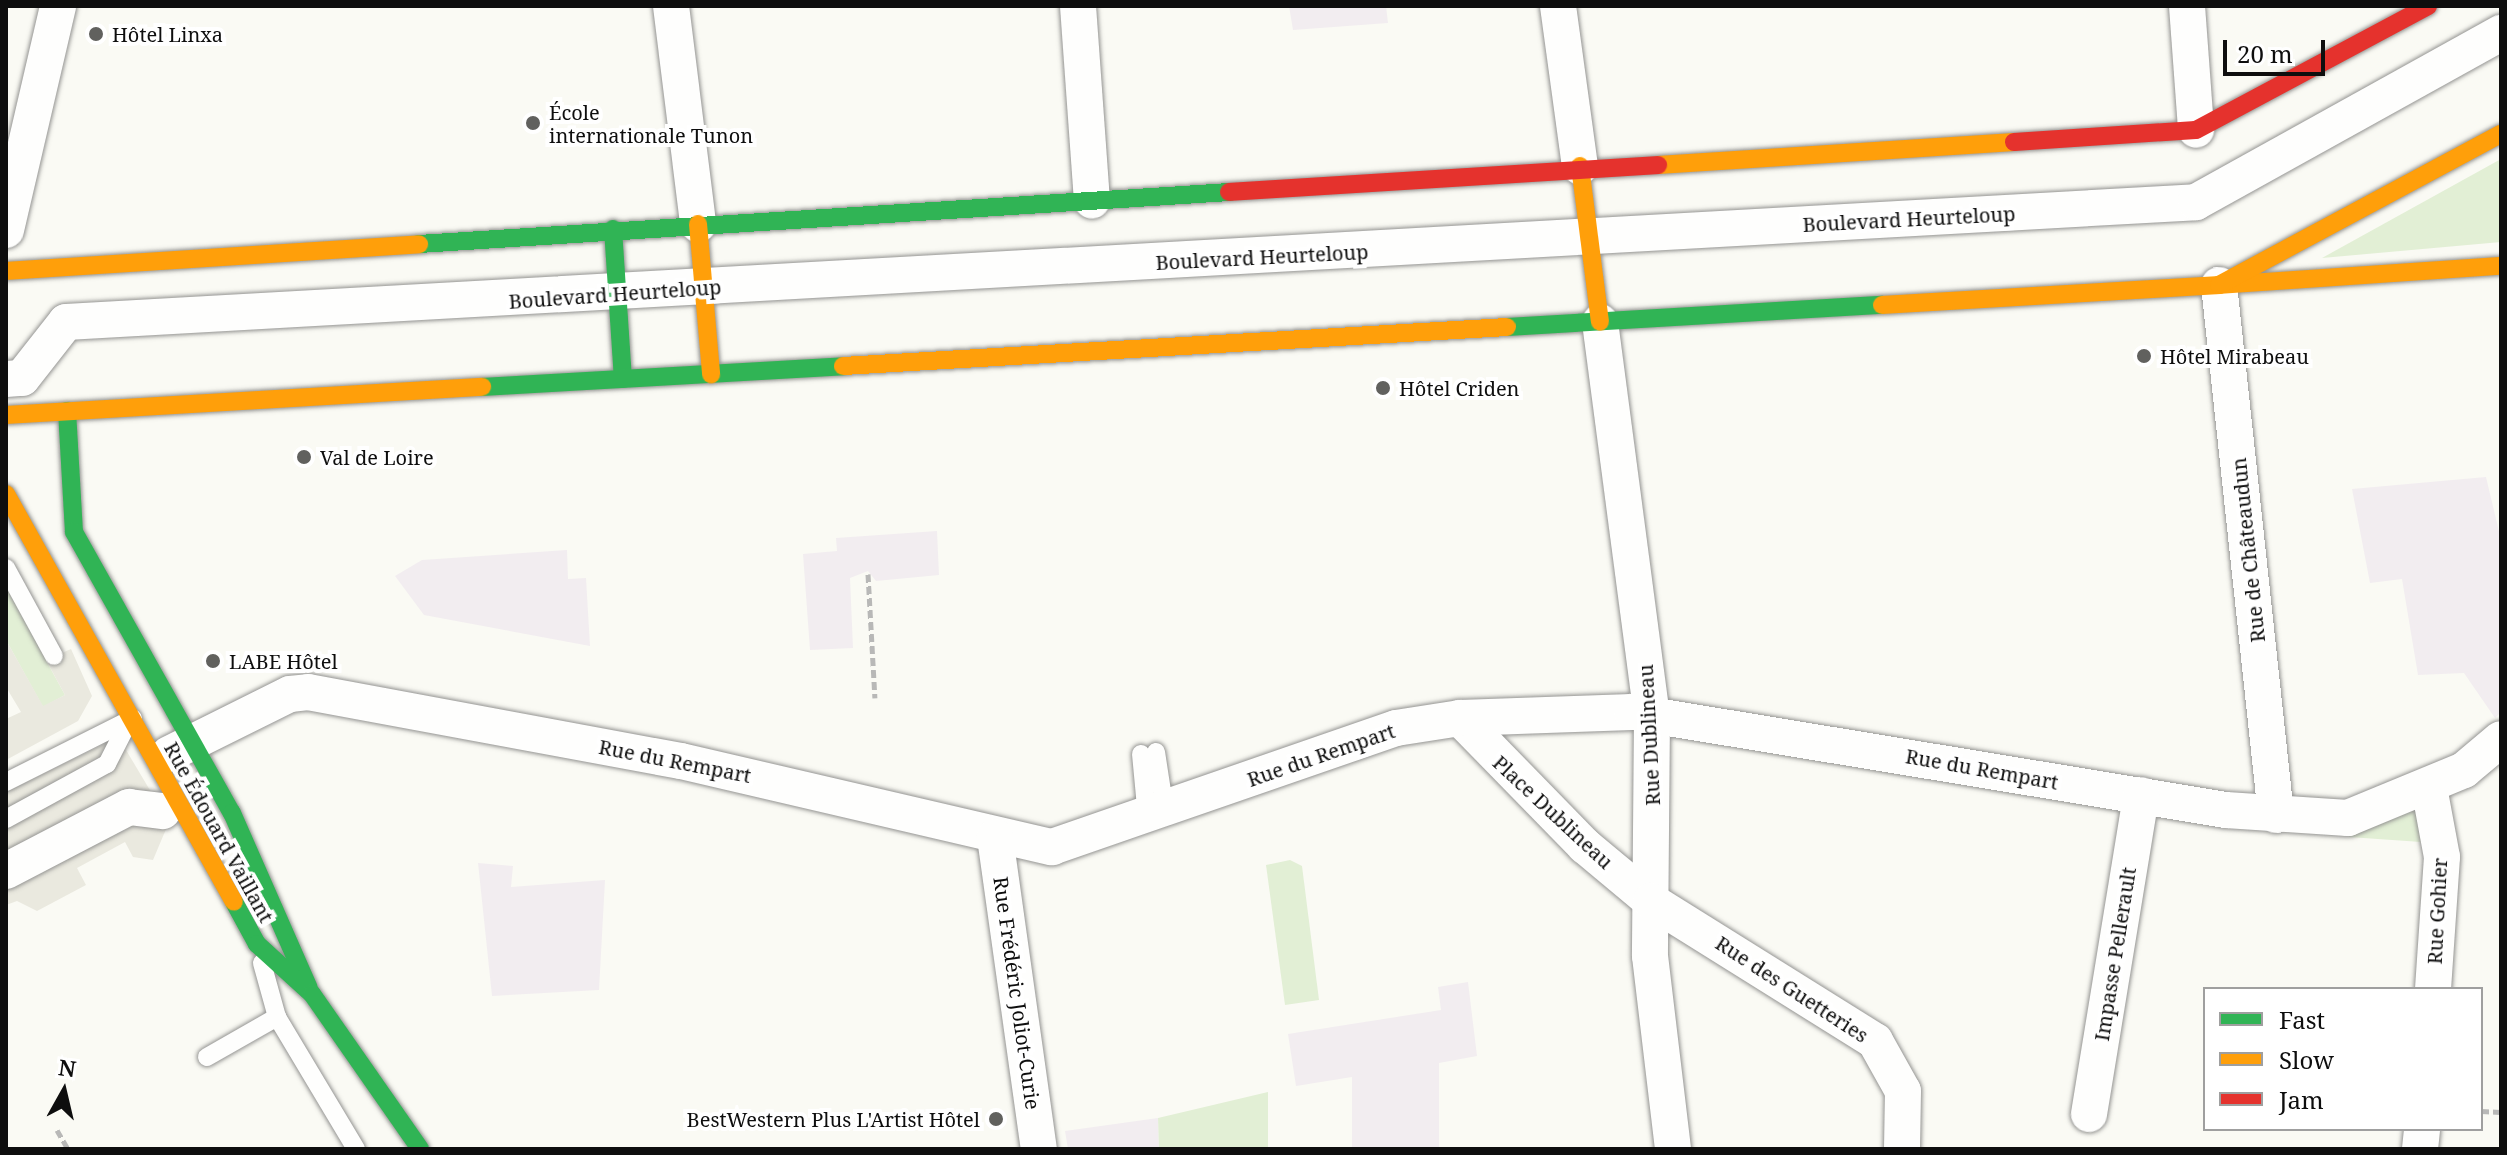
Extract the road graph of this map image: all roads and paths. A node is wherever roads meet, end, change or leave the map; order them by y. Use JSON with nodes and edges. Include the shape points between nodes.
{"nodes":[{"id":1,"x":58,"y":6,"type":"edge"},
{"id":2,"x":671,"y":6,"type":"edge"},
{"id":3,"x":1078,"y":6,"type":"edge"},
{"id":4,"x":1558,"y":6,"type":"edge"},
{"id":5,"x":2187,"y":6,"type":"edge"},
{"id":6,"x":2428,"y":6,"type":"edge"},
{"id":7,"x":2501,"y":33,"type":"edge"},
{"id":8,"x":2196,"y":130,"type":"junction"},
{"id":9,"x":2501,"y":134,"type":"edge"},
{"id":10,"x":1580,"y":166,"type":"junction"},
{"id":11,"x":1092,"y":200,"type":"junction"},
{"id":12,"x":698,"y":224,"type":"junction"},
{"id":13,"x":613,"y":229,"type":"junction"},
{"id":14,"x":6,"y":230,"type":"edge"},
{"id":15,"x":1586,"y":239,"type":"junction"},
{"id":16,"x":2501,"y":266,"type":"edge"},
{"id":17,"x":6,"y":271,"type":"edge"},
{"id":18,"x":2219,"y":285,"type":"junction"},
{"id":19,"x":704,"y":288,"type":"junction"},
{"id":20,"x":617,"y":293,"type":"junction"},
{"id":21,"x":1600,"y":322,"type":"junction"},
{"id":22,"x":711,"y":374,"type":"junction"},
{"id":23,"x":6,"y":379,"type":"edge"},
{"id":24,"x":623,"y":379,"type":"junction"},
{"id":25,"x":67,"y":411,"type":"junction"},
{"id":26,"x":6,"y":415,"type":"edge"},
{"id":27,"x":6,"y":494,"type":"edge"},
{"id":28,"x":6,"y":568,"type":"edge"},
{"id":29,"x":868,"y":574,"type":"dead end"},
{"id":30,"x":54,"y":656,"type":"dead end"},
{"id":31,"x":875,"y":698,"type":"dead end"},
{"id":32,"x":168,"y":700,"type":"junction"},
{"id":33,"x":1652,"y":716,"type":"junction"},
{"id":34,"x":1460,"y":718,"type":"junction"},
{"id":35,"x":131,"y":719,"type":"junction"},
{"id":36,"x":2501,"y":739,"type":"edge"},
{"id":37,"x":193,"y":742,"type":"junction"},
{"id":38,"x":1148,"y":753,"type":"dead end"},
{"id":39,"x":154,"y":762,"type":"junction"},
{"id":40,"x":6,"y":782,"type":"edge"},
{"id":41,"x":2429,"y":787,"type":"junction"},
{"id":42,"x":2141,"y":795,"type":"junction"},
{"id":43,"x":163,"y":811,"type":"dead end"},
{"id":44,"x":1156,"y":814,"type":"junction"},
{"id":45,"x":2276,"y":815,"type":"junction"},
{"id":46,"x":6,"y":819,"type":"edge"},
{"id":47,"x":995,"y":837,"type":"junction"},
{"id":48,"x":6,"y":871,"type":"edge"},
{"id":49,"x":1651,"y":901,"type":"junction"},
{"id":50,"x":257,"y":944,"type":"junction"},
{"id":51,"x":2433,"y":987,"type":"edge"},
{"id":52,"x":312,"y":994,"type":"junction"},
{"id":53,"x":277,"y":1017,"type":"junction"},
{"id":54,"x":207,"y":1057,"type":"dead end"},
{"id":55,"x":2089,"y":1114,"type":"dead end"},
{"id":56,"x":57,"y":1130,"type":"dead end"},
{"id":57,"x":68,"y":1149,"type":"edge"},
{"id":58,"x":356,"y":1149,"type":"edge"},
{"id":59,"x":420,"y":1149,"type":"edge"},
{"id":60,"x":1039,"y":1149,"type":"edge"},
{"id":61,"x":1673,"y":1149,"type":"edge"},
{"id":62,"x":1902,"y":1149,"type":"edge"}],
"edges":[{"from":1,"to":14,"type":"street"},
{"from":2,"to":12,"type":"street"},
{"from":3,"to":11,"type":"street"},
{"from":4,"to":10,"type":"street"},
{"from":5,"to":8,"type":"street"},
{"from":6,"to":8,"type":"main road"},
{"from":7,"to":15,"type":"street","name":"Boulevard Heurteloup","via":[[2196,202]]},
{"from":8,"to":10,"type":"main road"},
{"from":9,"to":18,"type":"main road"},
{"from":10,"to":11,"type":"main road"},
{"from":10,"to":15,"type":"main road"},
{"from":11,"to":12,"type":"main road"},
{"from":12,"to":13,"type":"main road"},
{"from":12,"to":19,"type":"main road"},
{"from":13,"to":17,"type":"main road"},
{"from":13,"to":20,"type":"main road"},
{"from":15,"to":19,"type":"street","name":"Boulevard Heurteloup"},
{"from":15,"to":21,"type":"main road"},
{"from":16,"to":18,"type":"main road"},
{"from":18,"to":21,"type":"main road"},
{"from":18,"to":45,"type":"street","name":"Rue de Châteaudun"},
{"from":19,"to":20,"type":"street","name":"Boulevard Heurteloup"},
{"from":19,"to":22,"type":"main road"},
{"from":20,"to":23,"type":"street","name":"Boulevard Heurteloup","via":[[66,322],[22,378]]},
{"from":20,"to":24,"type":"main road"},
{"from":21,"to":22,"type":"main road"},
{"from":21,"to":33,"type":"street","name":"Rue Dublineau"},
{"from":22,"to":24,"type":"main road"},
{"from":24,"to":25,"type":"main road"},
{"from":25,"to":26,"type":"main road"},
{"from":25,"to":32,"type":"main road","name":"Rue Édouard Vaillant","via":[[74,532]]},
{"from":27,"to":35,"type":"main road","name":"Rue Édouard Vaillant"},
{"from":28,"to":30,"type":"lane"},
{"from":29,"to":31,"type":"path"},
{"from":32,"to":35,"type":"lane"},
{"from":32,"to":37,"type":"main road","name":"Rue Édouard Vaillant"},
{"from":33,"to":34,"type":"street","name":"Rue du Rempart"},
{"from":33,"to":42,"type":"street","name":"Rue du Rempart"},
{"from":33,"to":49,"type":"street","name":"Rue Dublineau"},
{"from":34,"to":44,"type":"street","name":"Rue du Rempart","via":[[1396,728]]},
{"from":34,"to":49,"type":"street","name":"Place Dublineau","via":[[1585,846]]},
{"from":35,"to":39,"type":"main road","name":"Rue Édouard Vaillant"},
{"from":35,"to":40,"type":"lane"},
{"from":35,"to":46,"type":"lane","via":[[107,764]]},
{"from":36,"to":41,"type":"street","name":"Rue du Rempart","via":[[2464,770]]},
{"from":37,"to":39,"type":"street","name":"Rue du Rempart"},
{"from":37,"to":47,"type":"street","name":"Rue du Rempart","via":[[290,694],[308,692],[696,764]]},
{"from":37,"to":52,"type":"main road","name":"Rue Édouard Vaillant","via":[[283,916]]},
{"from":38,"to":44,"type":"lane"},
{"from":39,"to":50,"type":"main road","name":"Rue Édouard Vaillant"},
{"from":41,"to":45,"type":"street","name":"Rue du Rempart","via":[[2348,818]]},
{"from":41,"to":51,"type":"street","name":"Rue Gohier","via":[[2442,857]]},
{"from":42,"to":45,"type":"street","name":"Rue du Rempart"},
{"from":42,"to":55,"type":"street","name":"Impasse Pellerault"},
{"from":43,"to":48,"type":"street","via":[[129,807]]},
{"from":44,"to":47,"type":"street","name":"Rue du Rempart","via":[[1052,847]]},
{"from":47,"to":60,"type":"street","name":"Rue Frédéric Joliot-Curie"},
{"from":49,"to":61,"type":"street","name":"Rue Dublineau","via":[[1650,956]]},
{"from":49,"to":62,"type":"street","name":"Rue des Guetteries","via":[[1875,1041],[1903,1091]]},
{"from":50,"to":52,"type":"main road","name":"Rue Édouard Vaillant"},
{"from":50,"to":53,"type":"lane"},
{"from":52,"to":59,"type":"main road","name":"Rue Édouard Vaillant"},
{"from":53,"to":54,"type":"lane"},
{"from":53,"to":58,"type":"lane"},
{"from":56,"to":57,"type":"path"}]}
